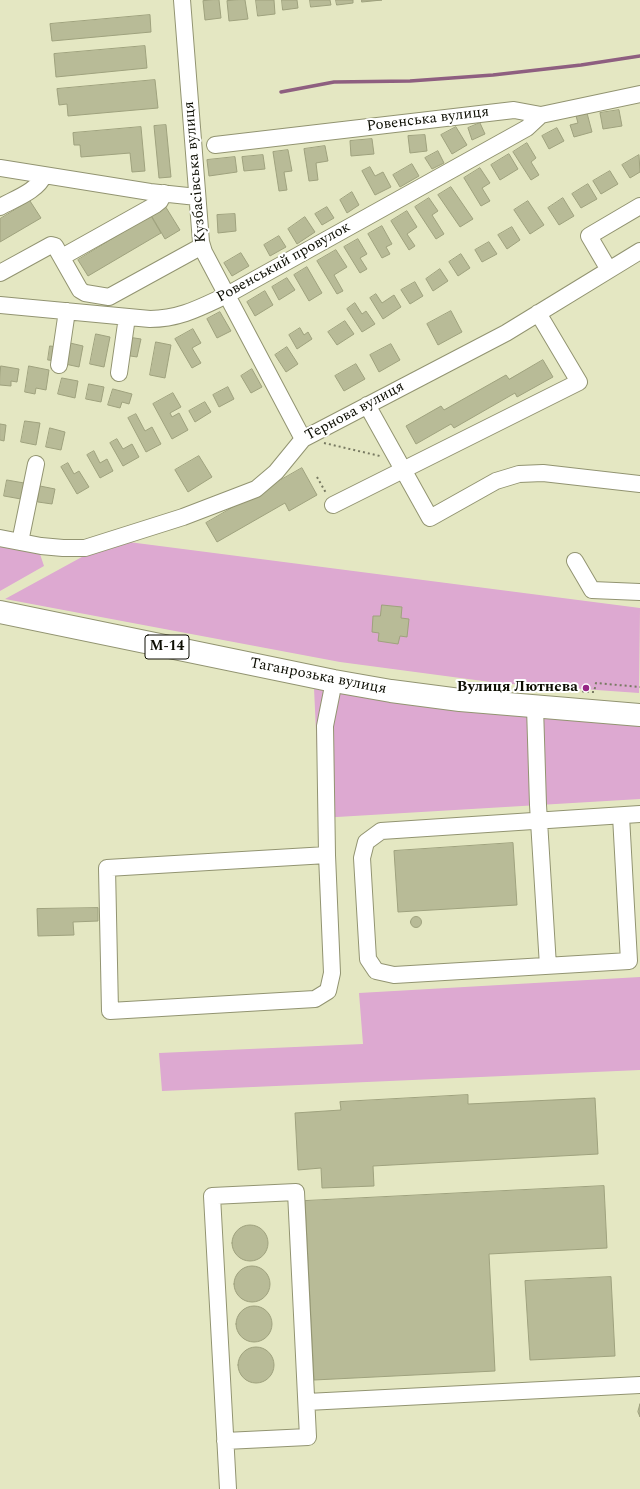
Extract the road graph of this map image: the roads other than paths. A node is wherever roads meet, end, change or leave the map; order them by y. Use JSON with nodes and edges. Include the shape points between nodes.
{"nodes":[{"id":1,"x":182,"y":0,"type":"edge"},
{"id":2,"x":640,"y":94,"type":"edge"},
{"id":3,"x":541,"y":115,"type":"junction"},
{"id":4,"x":215,"y":145,"type":"dead end"},
{"id":5,"x":0,"y":168,"type":"edge"},
{"id":6,"x":44,"y":175,"type":"junction"},
{"id":7,"x":164,"y":193,"type":"junction"},
{"id":8,"x":198,"y":197,"type":"junction"},
{"id":9,"x":640,"y":206,"type":"edge"},
{"id":10,"x":0,"y":207,"type":"edge"},
{"id":11,"x":202,"y":246,"type":"junction"},
{"id":12,"x":640,"y":251,"type":"edge"},
{"id":13,"x":62,"y":258,"type":"junction"},
{"id":14,"x":609,"y":270,"type":"junction"},
{"id":15,"x":0,"y":273,"type":"edge"},
{"id":16,"x":227,"y":295,"type":"junction"},
{"id":17,"x":0,"y":305,"type":"edge"},
{"id":18,"x":67,"y":311,"type":"junction"},
{"id":19,"x":538,"y":313,"type":"junction"},
{"id":20,"x":127,"y":317,"type":"junction"},
{"id":21,"x":59,"y":365,"type":"dead end"},
{"id":22,"x":118,"y":373,"type":"dead end"},
{"id":23,"x":367,"y":406,"type":"junction"},
{"id":24,"x":303,"y":438,"type":"junction"},
{"id":25,"x":36,"y":464,"type":"dead end"},
{"id":26,"x":400,"y":465,"type":"junction"},
{"id":27,"x":640,"y":484,"type":"edge"},
{"id":28,"x":333,"y":505,"type":"road end"},
{"id":29,"x":0,"y":538,"type":"edge"},
{"id":30,"x":20,"y":542,"type":"junction"},
{"id":31,"x":575,"y":561,"type":"dead end"},
{"id":32,"x":640,"y":592,"type":"edge"},
{"id":33,"x":0,"y":612,"type":"edge"},
{"id":34,"x":334,"y":681,"type":"junction"},
{"id":35,"x":535,"y":706,"type":"junction"},
{"id":36,"x":640,"y":715,"type":"edge"},
{"id":37,"x":640,"y":814,"type":"edge"},
{"id":38,"x":621,"y":816,"type":"junction"},
{"id":39,"x":539,"y":821,"type":"junction"},
{"id":40,"x":327,"y":855,"type":"junction"},
{"id":41,"x":548,"y":966,"type":"junction"},
{"id":42,"x":640,"y":1385,"type":"edge"},
{"id":43,"x":307,"y":1402,"type":"junction"},
{"id":44,"x":225,"y":1441,"type":"junction"},
{"id":45,"x":228,"y":1489,"type":"edge"}],
"edges":[{"from":1,"to":8,"type":"street","name":"Кузбасівська вулиця"},
{"from":2,"to":3,"type":"street","name":"Ровенська вулиця"},
{"from":3,"to":4,"type":"street","name":"Ровенська вулиця","via":[[514,110]]},
{"from":3,"to":16,"type":"street","name":"Ровенський провулок","via":[[528,128]]},
{"from":5,"to":6,"type":"street"},
{"from":6,"to":7,"type":"street"},
{"from":6,"to":10,"type":"street","via":[[37,186]]},
{"from":7,"to":8,"type":"street"},
{"from":7,"to":13,"type":"street","via":[[155,205]]},
{"from":8,"to":11,"type":"street","name":"Кузбасівська вулиця"},
{"from":9,"to":14,"type":"street","via":[[589,236]]},
{"from":11,"to":13,"type":"street","via":[[109,296],[84,293],[80,290]]},
{"from":11,"to":16,"type":"street","name":"Кузбасівська вулиця"},
{"from":12,"to":14,"type":"street","name":"Тернова вулиця"},
{"from":13,"to":15,"type":"street","via":[[57,248],[52,245]]},
{"from":14,"to":19,"type":"street","name":"Тернова вулиця"},
{"from":16,"to":20,"type":"street","name":"Ровенський провулок","via":[[176,317]]},
{"from":16,"to":24,"type":"street","name":"Кузбасівська вулиця"},
{"from":17,"to":18,"type":"street","name":"Ровенський провулок"},
{"from":18,"to":20,"type":"street","name":"Ровенський провулок"},
{"from":18,"to":21,"type":"street"},
{"from":19,"to":23,"type":"street","name":"Тернова вулиця","via":[[506,333]]},
{"from":19,"to":26,"type":"street","via":[[579,382]]},
{"from":20,"to":22,"type":"street"},
{"from":23,"to":24,"type":"street","name":"Тернова вулиця"},
{"from":23,"to":26,"type":"street"},
{"from":24,"to":30,"type":"street","name":"Тернова вулиця","via":[[276,472],[256,489],[225,502],[85,548],[41,546]]},
{"from":25,"to":30,"type":"street"},
{"from":26,"to":27,"type":"street","via":[[430,518],[496,480],[519,474],[543,473]]},
{"from":26,"to":28,"type":"street"},
{"from":29,"to":30,"type":"street","name":"Тернова вулиця"},
{"from":31,"to":32,"type":"street","via":[[592,590]]},
{"from":33,"to":34,"type":"highway","name":"Таганрозька вулиця","number":"М-14"},
{"from":34,"to":35,"type":"highway","name":"Таганрозька вулиця","number":"М-14","via":[[428,696]]},
{"from":34,"to":40,"type":"street","via":[[325,726]]},
{"from":35,"to":36,"type":"highway","name":"Таганрозька вулиця","number":"М-14"},
{"from":35,"to":39,"type":"street"},
{"from":37,"to":38,"type":"street"},
{"from":38,"to":39,"type":"street"},
{"from":38,"to":41,"type":"street","via":[[629,961]]},
{"from":39,"to":41,"type":"street"},
{"from":39,"to":41,"type":"street","via":[[381,831],[366,842],[362,858],[368,959],[376,971],[394,975]]},
{"from":40,"to":40,"type":"street","via":[[107,868],[110,1011],[315,999],[328,991],[332,973]]},
{"from":42,"to":43,"type":"street"},
{"from":43,"to":44,"type":"street","via":[[308,1436]]},
{"from":43,"to":44,"type":"street","via":[[296,1192],[212,1196]]},
{"from":44,"to":45,"type":"street"}]}
